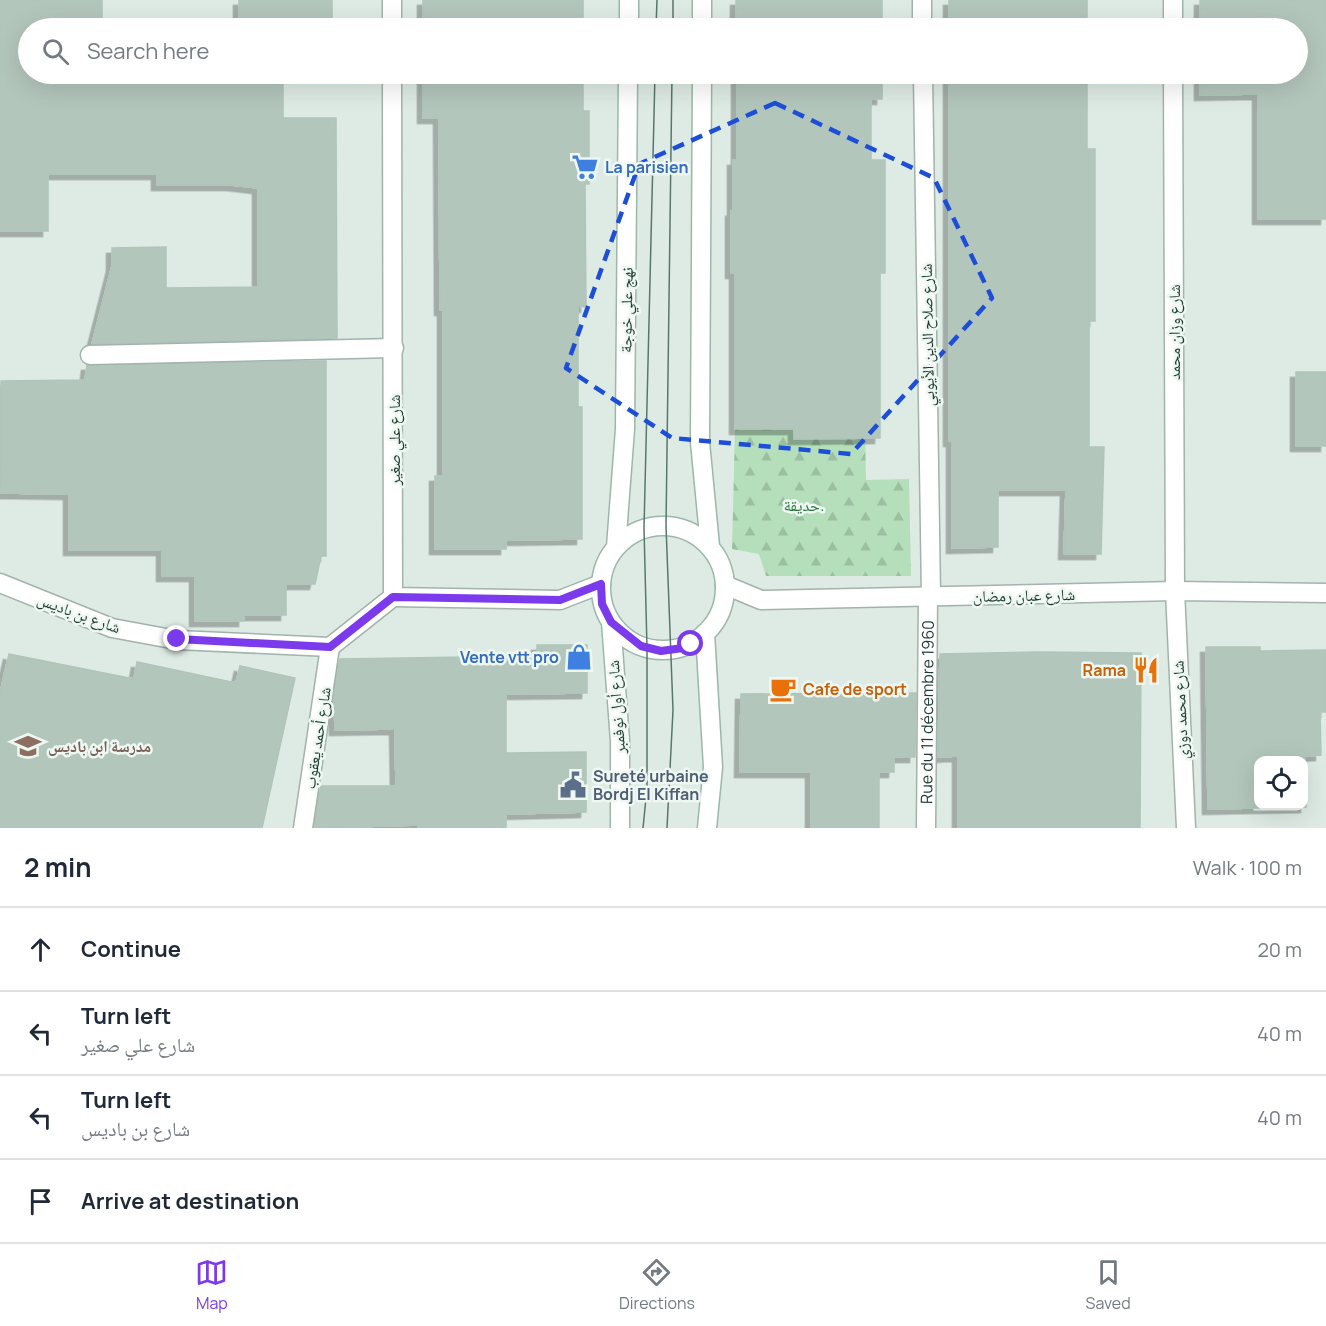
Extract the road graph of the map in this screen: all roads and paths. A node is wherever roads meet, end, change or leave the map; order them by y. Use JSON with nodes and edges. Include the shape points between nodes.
{"nodes":[{"id":1,"x":392,"y":0,"type":"edge"},
{"id":2,"x":629,"y":0,"type":"edge"},
{"id":3,"x":702,"y":0,"type":"edge"},
{"id":4,"x":922,"y":0,"type":"edge"},
{"id":5,"x":1173,"y":0,"type":"edge"},
{"id":6,"x":392,"y":18,"type":"edge"},
{"id":7,"x":629,"y":18,"type":"edge"},
{"id":8,"x":702,"y":18,"type":"edge"},
{"id":9,"x":922,"y":18,"type":"edge"},
{"id":10,"x":1173,"y":18,"type":"edge"},
{"id":11,"x":392,"y":84,"type":"edge"},
{"id":12,"x":628,"y":84,"type":"edge"},
{"id":13,"x":702,"y":84,"type":"edge"},
{"id":14,"x":923,"y":84,"type":"edge"},
{"id":15,"x":1173,"y":84,"type":"edge"},
{"id":16,"x":394,"y":348,"type":"junction"},
{"id":17,"x":90,"y":355,"type":"dead end"},
{"id":18,"x":710,"y":546,"type":"junction"},
{"id":19,"x":615,"y":547,"type":"junction"},
{"id":20,"x":0,"y":583,"type":"edge"},
{"id":21,"x":601,"y":584,"type":"junction"},
{"id":22,"x":725,"y":585,"type":"junction"},
{"id":23,"x":1175,"y":591,"type":"junction"},
{"id":24,"x":1326,"y":593,"type":"edge"},
{"id":25,"x":930,"y":596,"type":"junction"},
{"id":26,"x":393,"y":597,"type":"junction"},
{"id":27,"x":611,"y":622,"type":"junction"},
{"id":28,"x":705,"y":633,"type":"junction"},
{"id":29,"x":330,"y":647,"type":"junction"},
{"id":30,"x":303,"y":828,"type":"edge"},
{"id":31,"x":620,"y":828,"type":"edge"},
{"id":32,"x":707,"y":828,"type":"edge"},
{"id":33,"x":927,"y":828,"type":"edge"},
{"id":34,"x":1186,"y":828,"type":"edge"}],
"edges":[{"from":1,"to":6,"type":"street"},
{"from":2,"to":7,"type":"street"},
{"from":3,"to":8,"type":"street"},
{"from":4,"to":9,"type":"street"},
{"from":5,"to":10,"type":"street"},
{"from":11,"to":16,"type":"street","name":"شارع علي صغير"},
{"from":12,"to":19,"type":"street","name":"نهج علي خوجة","via":[[625,429]]},
{"from":13,"to":18,"type":"street","via":[[700,442]]},
{"from":14,"to":25,"type":"street","name":"شارع صلاح الدين الأيوبي"},
{"from":15,"to":23,"type":"street","name":"شارع وزان محمد"},
{"from":16,"to":17,"type":"street"},
{"from":16,"to":26,"type":"street","name":"شارع علي صغير"},
{"from":18,"to":19,"type":"street","via":[[693,533],[674,526],[644,528]]},
{"from":18,"to":22,"type":"street","via":[[721,564]]},
{"from":19,"to":21,"type":"street","via":[[605,564]]},
{"from":20,"to":29,"type":"street","name":"شارع بن باديس","via":[[112,628],[177,639]]},
{"from":21,"to":26,"type":"street","via":[[560,600]]},
{"from":21,"to":27,"type":"street","via":[[602,604]]},
{"from":22,"to":25,"type":"street","name":"شارع عبان رمضان","via":[[761,600]]},
{"from":22,"to":28,"type":"street","via":[[724,603]]},
{"from":23,"to":24,"type":"street","name":"شارع عبان رمضان"},
{"from":23,"to":25,"type":"street","name":"شارع عبان رمضان"},
{"from":23,"to":34,"type":"street","name":"شارع محمد دوزي"},
{"from":25,"to":33,"type":"street","name":"Rue du 11 décembre 1960"},
{"from":26,"to":29,"type":"street"},
{"from":27,"to":28,"type":"street","via":[[641,646],[661,651],[683,648]]},
{"from":27,"to":31,"type":"street","name":"شارع أول نوفمبر","via":[[620,741]]},
{"from":28,"to":32,"type":"street","via":[[713,767]]},
{"from":29,"to":30,"type":"street","name":"شارع أحمد يعقوب"}]}
